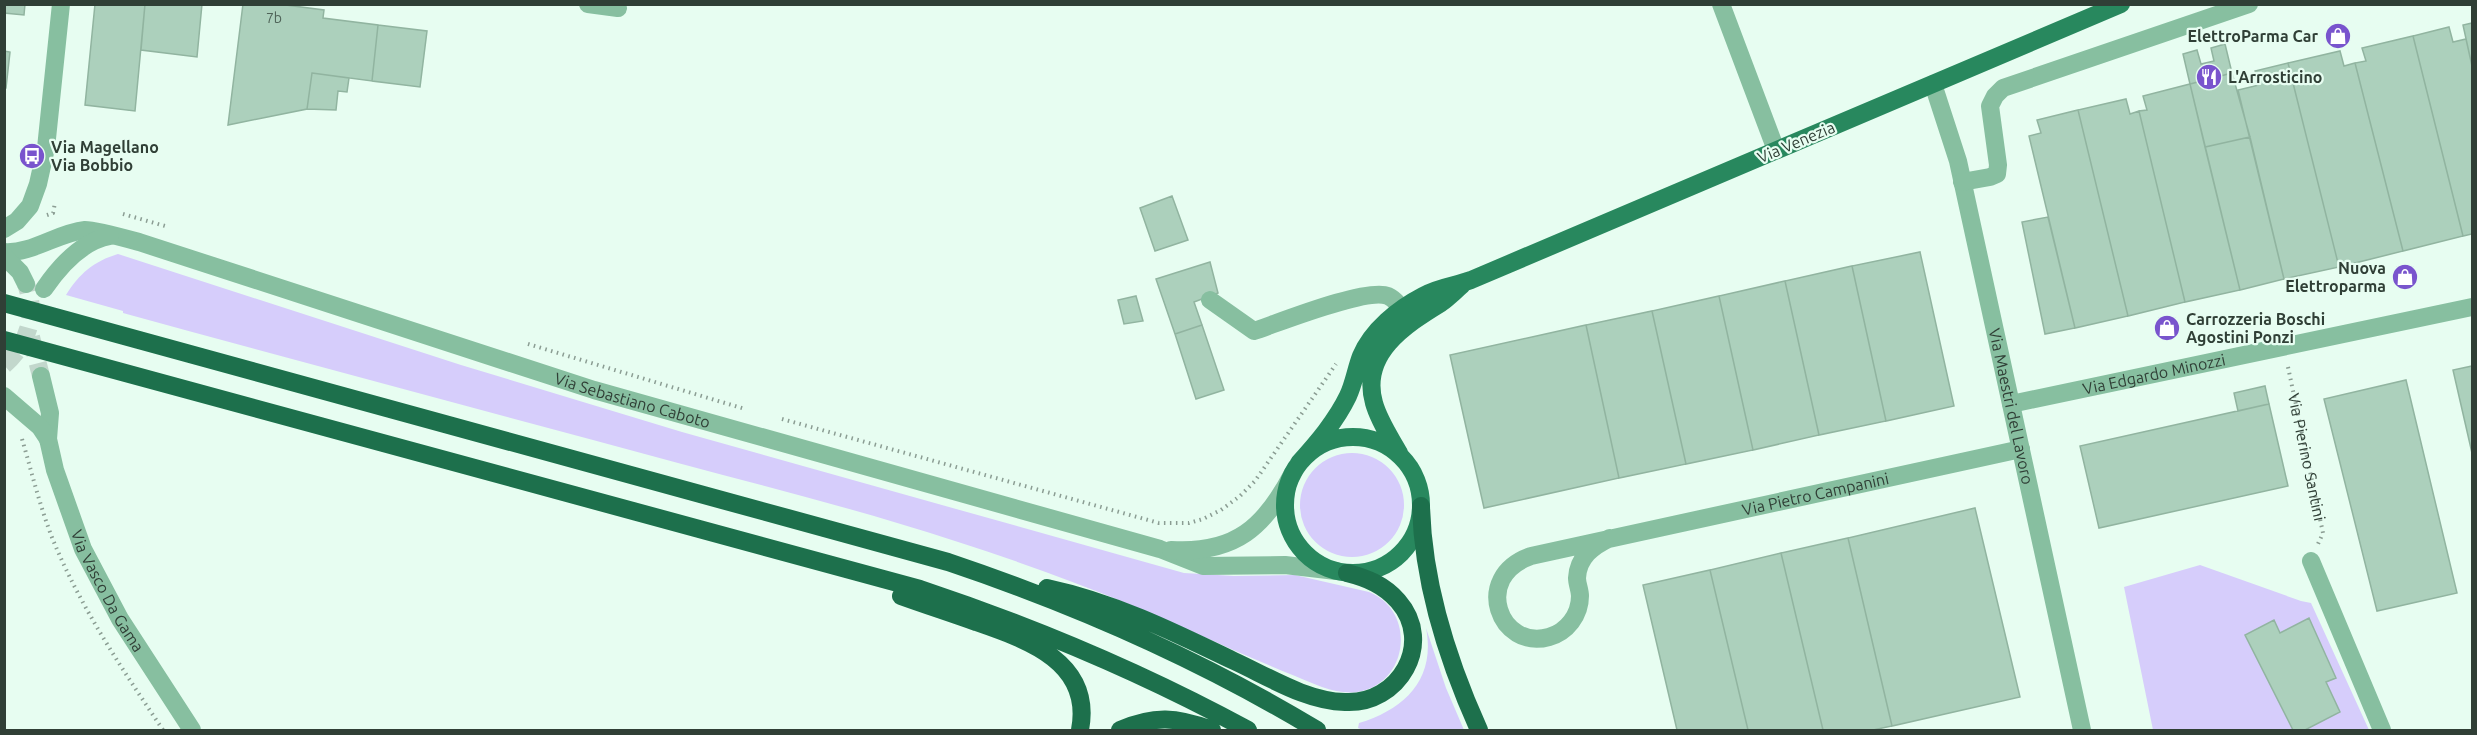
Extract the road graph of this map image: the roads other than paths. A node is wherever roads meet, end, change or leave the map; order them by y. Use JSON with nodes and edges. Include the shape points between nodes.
{"nodes":[{"id":1,"x":61,"y":4,"type":"edge"},
{"id":2,"x":588,"y":4,"type":"edge"},
{"id":3,"x":1721,"y":4,"type":"edge"},
{"id":4,"x":2121,"y":4,"type":"edge"},
{"id":5,"x":2249,"y":4,"type":"edge"},
{"id":6,"x":618,"y":8,"type":"dead end"},
{"id":7,"x":1933,"y":84,"type":"junction"},
{"id":8,"x":1776,"y":150,"type":"junction"},
{"id":9,"x":1962,"y":182,"type":"junction"},
{"id":10,"x":4,"y":229,"type":"edge"},
{"id":11,"x":110,"y":236,"type":"junction"},
{"id":12,"x":4,"y":252,"type":"edge"},
{"id":13,"x":4,"y":256,"type":"edge"},
{"id":14,"x":26,"y":284,"type":"tunnel mouth"},
{"id":15,"x":44,"y":290,"type":"dead end"},
{"id":16,"x":1210,"y":300,"type":"dead end"},
{"id":17,"x":4,"y":303,"type":"edge"},
{"id":18,"x":2472,"y":307,"type":"edge"},
{"id":19,"x":1406,"y":315,"type":"junction"},
{"id":20,"x":4,"y":340,"type":"edge"},
{"id":21,"x":41,"y":376,"type":"tunnel mouth"},
{"id":22,"x":4,"y":396,"type":"edge"},
{"id":23,"x":2011,"y":404,"type":"junction"},
{"id":24,"x":48,"y":439,"type":"junction"},
{"id":25,"x":2021,"y":448,"type":"junction"},
{"id":26,"x":1407,"y":464,"type":"junction"},
{"id":27,"x":1296,"y":468,"type":"junction"},
{"id":28,"x":1421,"y":506,"type":"junction"},
{"id":29,"x":1610,"y":538,"type":"junction"},
{"id":30,"x":1160,"y":549,"type":"junction"},
{"id":31,"x":823,"y":561,"type":"junction"},
{"id":32,"x":2311,"y":561,"type":"road end"},
{"id":33,"x":1341,"y":572,"type":"junction"},
{"id":34,"x":988,"y":576,"type":"junction"},
{"id":35,"x":192,"y":730,"type":"edge"},
{"id":36,"x":1080,"y":730,"type":"edge"},
{"id":37,"x":1121,"y":730,"type":"edge"},
{"id":38,"x":1212,"y":730,"type":"edge"},
{"id":39,"x":1248,"y":730,"type":"edge"},
{"id":40,"x":1317,"y":730,"type":"edge"},
{"id":41,"x":1479,"y":730,"type":"edge"},
{"id":42,"x":2082,"y":730,"type":"edge"},
{"id":43,"x":2382,"y":730,"type":"edge"}],
"edges":[{"from":1,"to":10,"type":"street","via":[[41,172],[30,206]]},
{"from":2,"to":6,"type":"street"},
{"from":3,"to":8,"type":"street"},
{"from":4,"to":7,"type":"main road","name":"Via Venezia"},
{"from":5,"to":9,"type":"street","via":[[2003,88],[1990,106],[1997,174]]},
{"from":7,"to":8,"type":"main road","name":"Via Venezia"},
{"from":7,"to":9,"type":"street","name":"Via Maestri del Lavoro"},
{"from":8,"to":19,"type":"main road","name":"Via Venezia","via":[[1471,280],[1443,302]]},
{"from":9,"to":23,"type":"street","name":"Via Maestri del Lavoro"},
{"from":11,"to":12,"type":"street","name":"Via Sebastiano Caboto","via":[[84,230],[21,251]]},
{"from":11,"to":15,"type":"street","via":[[94,241],[69,258]]},
{"from":11,"to":30,"type":"street","name":"Via Sebastiano Caboto","via":[[139,242],[538,373]]},
{"from":13,"to":14,"type":"street"},
{"from":16,"to":19,"type":"street","via":[[1254,331],[1357,297],[1384,295],[1394,300]]},
{"from":17,"to":34,"type":"highway","via":[[789,517]]},
{"from":18,"to":23,"type":"street","name":"Via Edgardo Minozzi"},
{"from":19,"to":26,"type":"main road","name":"Via Venezia","via":[[1382,351],[1371,388],[1378,415]]},
{"from":19,"to":27,"type":"main road","name":"Via Venezia","via":[[1372,337],[1344,403]]},
{"from":20,"to":31,"type":"highway"},
{"from":21,"to":24,"type":"street","via":[[50,413]]},
{"from":22,"to":24,"type":"street"},
{"from":23,"to":25,"type":"street","name":"Via Maestri del Lavoro"},
{"from":24,"to":35,"type":"street","name":"Via Vasco Da Gama","via":[[64,499],[91,566],[129,634]]},
{"from":25,"to":29,"type":"street","name":"Via Pietro Campanini"},
{"from":25,"to":42,"type":"street","name":"Via Maestri del Lavoro"},
{"from":26,"to":27,"type":"main road","name":"Via Venezia","via":[[1381,443],[1348,437],[1316,448]]},
{"from":26,"to":28,"type":"main road","name":"Via Venezia","via":[[1418,484]]},
{"from":27,"to":30,"type":"street","name":"Via Sebastiano Caboto","via":[[1268,513],[1237,540],[1211,548]]},
{"from":27,"to":33,"type":"main road","name":"Via Venezia","via":[[1286,494],[1288,528],[1307,555]]},
{"from":28,"to":33,"type":"main road","name":"Via Venezia","via":[[1412,538],[1398,555],[1369,571]]},
{"from":28,"to":41,"type":"highway","via":[[1424,553],[1434,605],[1449,658]]},
{"from":29,"to":29,"type":"street","name":"Via Pietro Campanini","via":[[1518,561],[1508,568],[1497,592],[1502,618],[1516,632],[1534,638],[1560,632],[1578,610],[1577,576],[1581,563],[1588,551]]},
{"from":30,"to":33,"type":"street","name":"Via Sebastiano Caboto","via":[[1203,566],[1285,565]]},
{"from":31,"to":36,"type":"highway","via":[[894,593],[1006,633],[1049,654],[1076,686],[1082,706]]},
{"from":31,"to":39,"type":"highway","via":[[960,602],[1056,638]]},
{"from":32,"to":43,"type":"street"},
{"from":33,"to":34,"type":"highway","via":[[1372,580],[1399,602],[1409,622],[1412,646],[1405,671],[1387,691],[1376,698],[1346,703],[1311,696],[1103,604]]},
{"from":34,"to":40,"type":"highway","via":[[1179,655]]},
{"from":37,"to":38,"type":"highway","via":[[1142,721],[1165,718]]}]}
